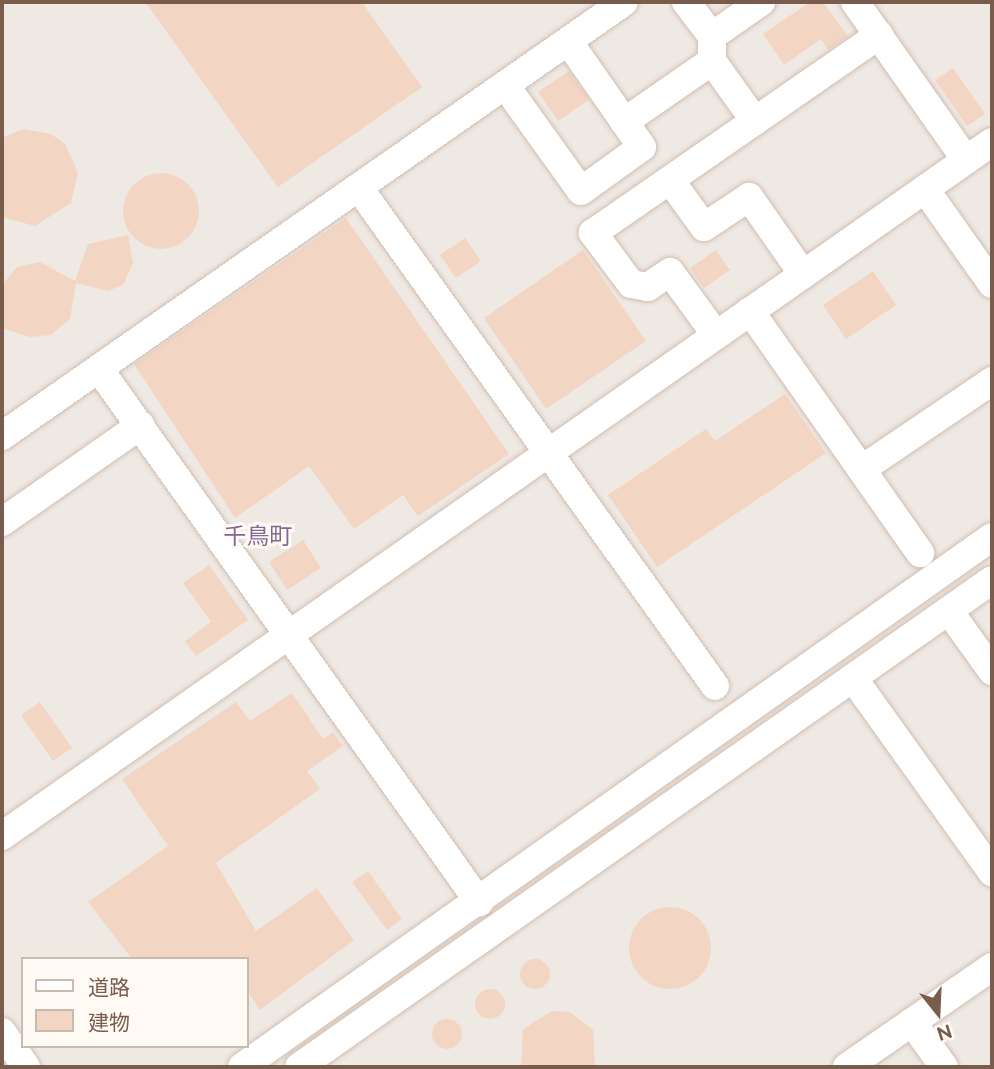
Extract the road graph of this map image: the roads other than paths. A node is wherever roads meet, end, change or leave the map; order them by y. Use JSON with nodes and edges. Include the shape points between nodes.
{"nodes":[{"id":1,"x":624,"y":2,"type":"edge"},
{"id":2,"x":686,"y":2,"type":"edge"},
{"id":3,"x":761,"y":2,"type":"edge"},
{"id":4,"x":855,"y":2,"type":"edge"},
{"id":5,"x":879,"y":35,"type":"junction"},
{"id":6,"x":568,"y":41,"type":"junction"},
{"id":7,"x":712,"y":49,"type":"junction"},
{"id":8,"x":505,"y":85,"type":"junction"},
{"id":9,"x":755,"y":121,"type":"junction"},
{"id":10,"x":624,"y":122,"type":"junction"},
{"id":11,"x":992,"y":142,"type":"edge"},
{"id":12,"x":966,"y":160,"type":"junction"},
{"id":13,"x":670,"y":180,"type":"junction"},
{"id":14,"x":359,"y":188,"type":"junction"},
{"id":15,"x":925,"y":189,"type":"junction"},
{"id":16,"x":803,"y":274,"type":"junction"},
{"id":17,"x":992,"y":284,"type":"edge"},
{"id":18,"x":750,"y":311,"type":"junction"},
{"id":19,"x":716,"y":335,"type":"junction"},
{"id":20,"x":99,"y":369,"type":"junction"},
{"id":21,"x":992,"y":381,"type":"edge"},
{"id":22,"x":141,"y":425,"type":"junction"},
{"id":23,"x":2,"y":436,"type":"edge"},
{"id":24,"x":549,"y":452,"type":"junction"},
{"id":25,"x":862,"y":469,"type":"junction"},
{"id":26,"x":2,"y":522,"type":"edge"},
{"id":27,"x":992,"y":537,"type":"edge"},
{"id":28,"x":920,"y":553,"type":"dead end"},
{"id":29,"x":992,"y":580,"type":"edge"},
{"id":30,"x":949,"y":611,"type":"junction"},
{"id":31,"x":289,"y":634,"type":"junction"},
{"id":32,"x":992,"y":671,"type":"edge"},
{"id":33,"x":853,"y":678,"type":"junction"},
{"id":34,"x":715,"y":686,"type":"dead end"},
{"id":35,"x":2,"y":836,"type":"edge"},
{"id":36,"x":992,"y":872,"type":"edge"},
{"id":37,"x":479,"y":902,"type":"junction"},
{"id":38,"x":992,"y":967,"type":"edge"},
{"id":39,"x":912,"y":1022,"type":"junction"},
{"id":40,"x":2,"y":1032,"type":"edge"},
{"id":41,"x":26,"y":1067,"type":"edge"},
{"id":42,"x":242,"y":1067,"type":"edge"},
{"id":43,"x":299,"y":1067,"type":"edge"},
{"id":44,"x":847,"y":1067,"type":"edge"},
{"id":45,"x":944,"y":1067,"type":"edge"}],
"edges":[{"from":1,"to":6,"type":"street"},
{"from":2,"to":7,"type":"street"},
{"from":3,"to":7,"type":"street"},
{"from":4,"to":5,"type":"street"},
{"from":5,"to":9,"type":"street"},
{"from":5,"to":12,"type":"street"},
{"from":6,"to":8,"type":"street"},
{"from":6,"to":10,"type":"street"},
{"from":7,"to":9,"type":"street"},
{"from":7,"to":10,"type":"street"},
{"from":8,"to":10,"type":"street","via":[[581,191],[642,146]]},
{"from":8,"to":14,"type":"street"},
{"from":9,"to":13,"type":"street"},
{"from":11,"to":12,"type":"street"},
{"from":12,"to":15,"type":"street"},
{"from":13,"to":16,"type":"street","via":[[704,227],[749,197]]},
{"from":13,"to":19,"type":"street","via":[[593,233],[631,284],[648,287],[670,272]]},
{"from":14,"to":20,"type":"street"},
{"from":14,"to":24,"type":"street"},
{"from":15,"to":16,"type":"street"},
{"from":15,"to":17,"type":"street"},
{"from":16,"to":18,"type":"street"},
{"from":18,"to":19,"type":"street"},
{"from":18,"to":25,"type":"street"},
{"from":19,"to":24,"type":"street"},
{"from":20,"to":22,"type":"street"},
{"from":20,"to":23,"type":"street"},
{"from":21,"to":25,"type":"street"},
{"from":22,"to":26,"type":"street"},
{"from":22,"to":31,"type":"street"},
{"from":24,"to":31,"type":"street"},
{"from":24,"to":34,"type":"street"},
{"from":25,"to":28,"type":"street"},
{"from":27,"to":37,"type":"street"},
{"from":29,"to":30,"type":"street"},
{"from":30,"to":32,"type":"street"},
{"from":30,"to":33,"type":"street"},
{"from":31,"to":35,"type":"street"},
{"from":31,"to":37,"type":"street"},
{"from":33,"to":36,"type":"street"},
{"from":33,"to":43,"type":"street"},
{"from":37,"to":42,"type":"street"},
{"from":38,"to":39,"type":"street"},
{"from":39,"to":44,"type":"street"},
{"from":39,"to":45,"type":"street"},
{"from":40,"to":41,"type":"street"}]}
